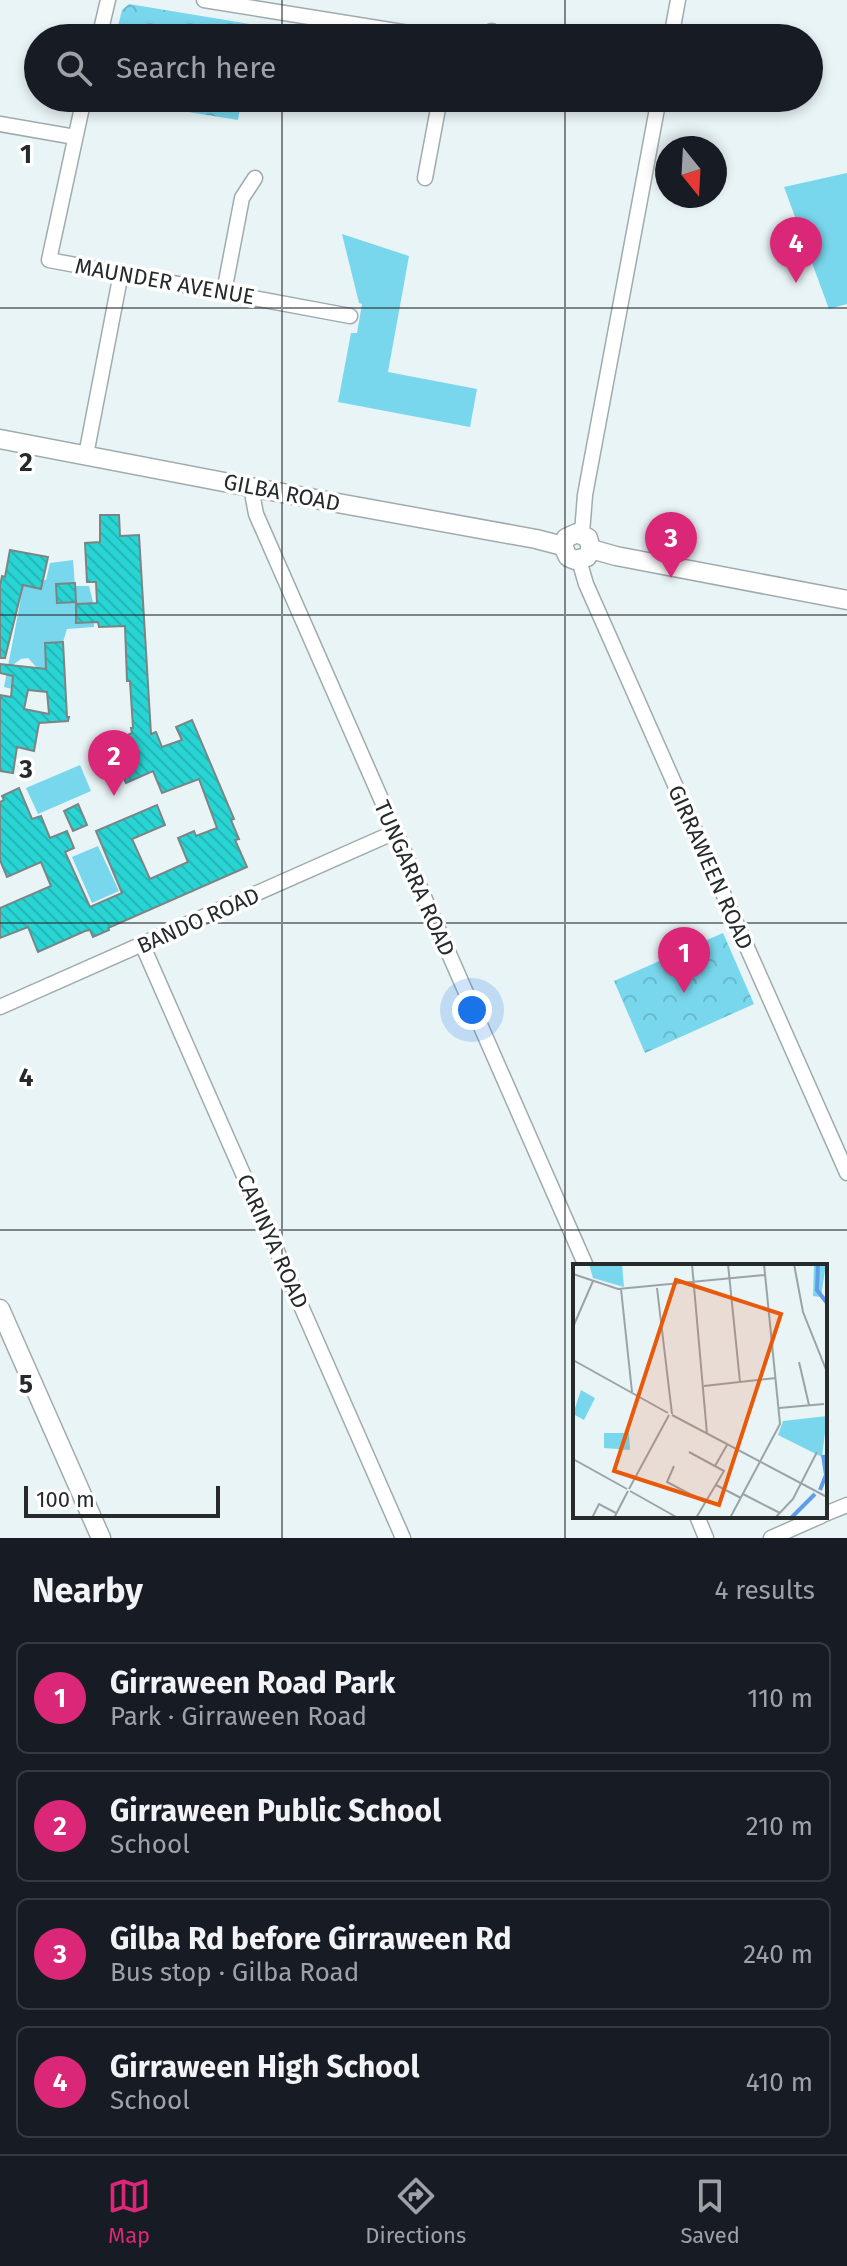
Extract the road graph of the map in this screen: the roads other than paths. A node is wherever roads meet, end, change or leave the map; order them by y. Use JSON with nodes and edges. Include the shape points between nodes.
{"nodes":[{"id":1,"x":108,"y":0,"type":"edge"},
{"id":2,"x":204,"y":0,"type":"edge"},
{"id":3,"x":678,"y":0,"type":"edge"},
{"id":4,"x":102,"y":24,"type":"edge"},
{"id":5,"x":353,"y":24,"type":"edge"},
{"id":6,"x":674,"y":24,"type":"edge"},
{"id":7,"x":81,"y":112,"type":"edge"},
{"id":8,"x":437,"y":112,"type":"edge"},
{"id":9,"x":656,"y":112,"type":"edge"},
{"id":10,"x":0,"y":124,"type":"edge"},
{"id":11,"x":75,"y":137,"type":"junction"},
{"id":12,"x":255,"y":178,"type":"dead end"},
{"id":13,"x":425,"y":178,"type":"dead end"},
{"id":14,"x":121,"y":273,"type":"junction"},
{"id":15,"x":224,"y":292,"type":"junction"},
{"id":16,"x":350,"y":316,"type":"dead end"},
{"id":17,"x":0,"y":439,"type":"edge"},
{"id":18,"x":86,"y":455,"type":"junction"},
{"id":19,"x":255,"y":488,"type":"junction"},
{"id":20,"x":584,"y":548,"type":"junction"},
{"id":21,"x":847,"y":600,"type":"edge"},
{"id":22,"x":395,"y":832,"type":"junction"},
{"id":23,"x":142,"y":944,"type":"junction"},
{"id":24,"x":0,"y":1007,"type":"edge"},
{"id":25,"x":847,"y":1173,"type":"edge"},
{"id":26,"x":585,"y":1264,"type":"edge"},
{"id":27,"x":0,"y":1309,"type":"edge"},
{"id":28,"x":847,"y":1505,"type":"edge"},
{"id":29,"x":827,"y":1513,"type":"edge"},
{"id":30,"x":698,"y":1518,"type":"edge"},
{"id":31,"x":816,"y":1518,"type":"edge"},
{"id":32,"x":101,"y":1538,"type":"edge"},
{"id":33,"x":403,"y":1538,"type":"edge"},
{"id":34,"x":706,"y":1538,"type":"edge"},
{"id":35,"x":771,"y":1538,"type":"edge"}],
"edges":[{"from":1,"to":4,"type":"street"},
{"from":2,"to":5,"type":"street"},
{"from":3,"to":6,"type":"street"},
{"from":7,"to":11,"type":"street","name":"MAUNDER AVENUE"},
{"from":8,"to":13,"type":"street"},
{"from":9,"to":20,"type":"street","name":"GIRRAWEEN ROAD","via":[[587,480]]},
{"from":10,"to":11,"type":"street"},
{"from":11,"to":14,"type":"street","name":"MAUNDER AVENUE","via":[[49,260]]},
{"from":12,"to":15,"type":"street","via":[[242,198]]},
{"from":14,"to":15,"type":"street","name":"MAUNDER AVENUE"},
{"from":14,"to":18,"type":"street"},
{"from":15,"to":16,"type":"street","name":"MAUNDER AVENUE"},
{"from":17,"to":18,"type":"street","name":"GILBA ROAD"},
{"from":18,"to":19,"type":"street","name":"GILBA ROAD"},
{"from":19,"to":20,"type":"street","name":"GILBA ROAD","via":[[521,536],[563,546],[568,557]]},
{"from":19,"to":22,"type":"street","name":"TUNGARRA ROAD","via":[[256,514]]},
{"from":20,"to":21,"type":"street"},
{"from":20,"to":25,"type":"street","name":"GIRRAWEEN ROAD","via":[[585,582]]},
{"from":22,"to":23,"type":"street","name":"BANDO ROAD"},
{"from":22,"to":26,"type":"street","name":"TUNGARRA ROAD"},
{"from":23,"to":24,"type":"street","name":"BANDO ROAD"},
{"from":23,"to":33,"type":"street","name":"CARINYA ROAD"},
{"from":27,"to":32,"type":"street"},
{"from":28,"to":29,"type":"street"},
{"from":30,"to":34,"type":"street"},
{"from":31,"to":35,"type":"street"}]}
